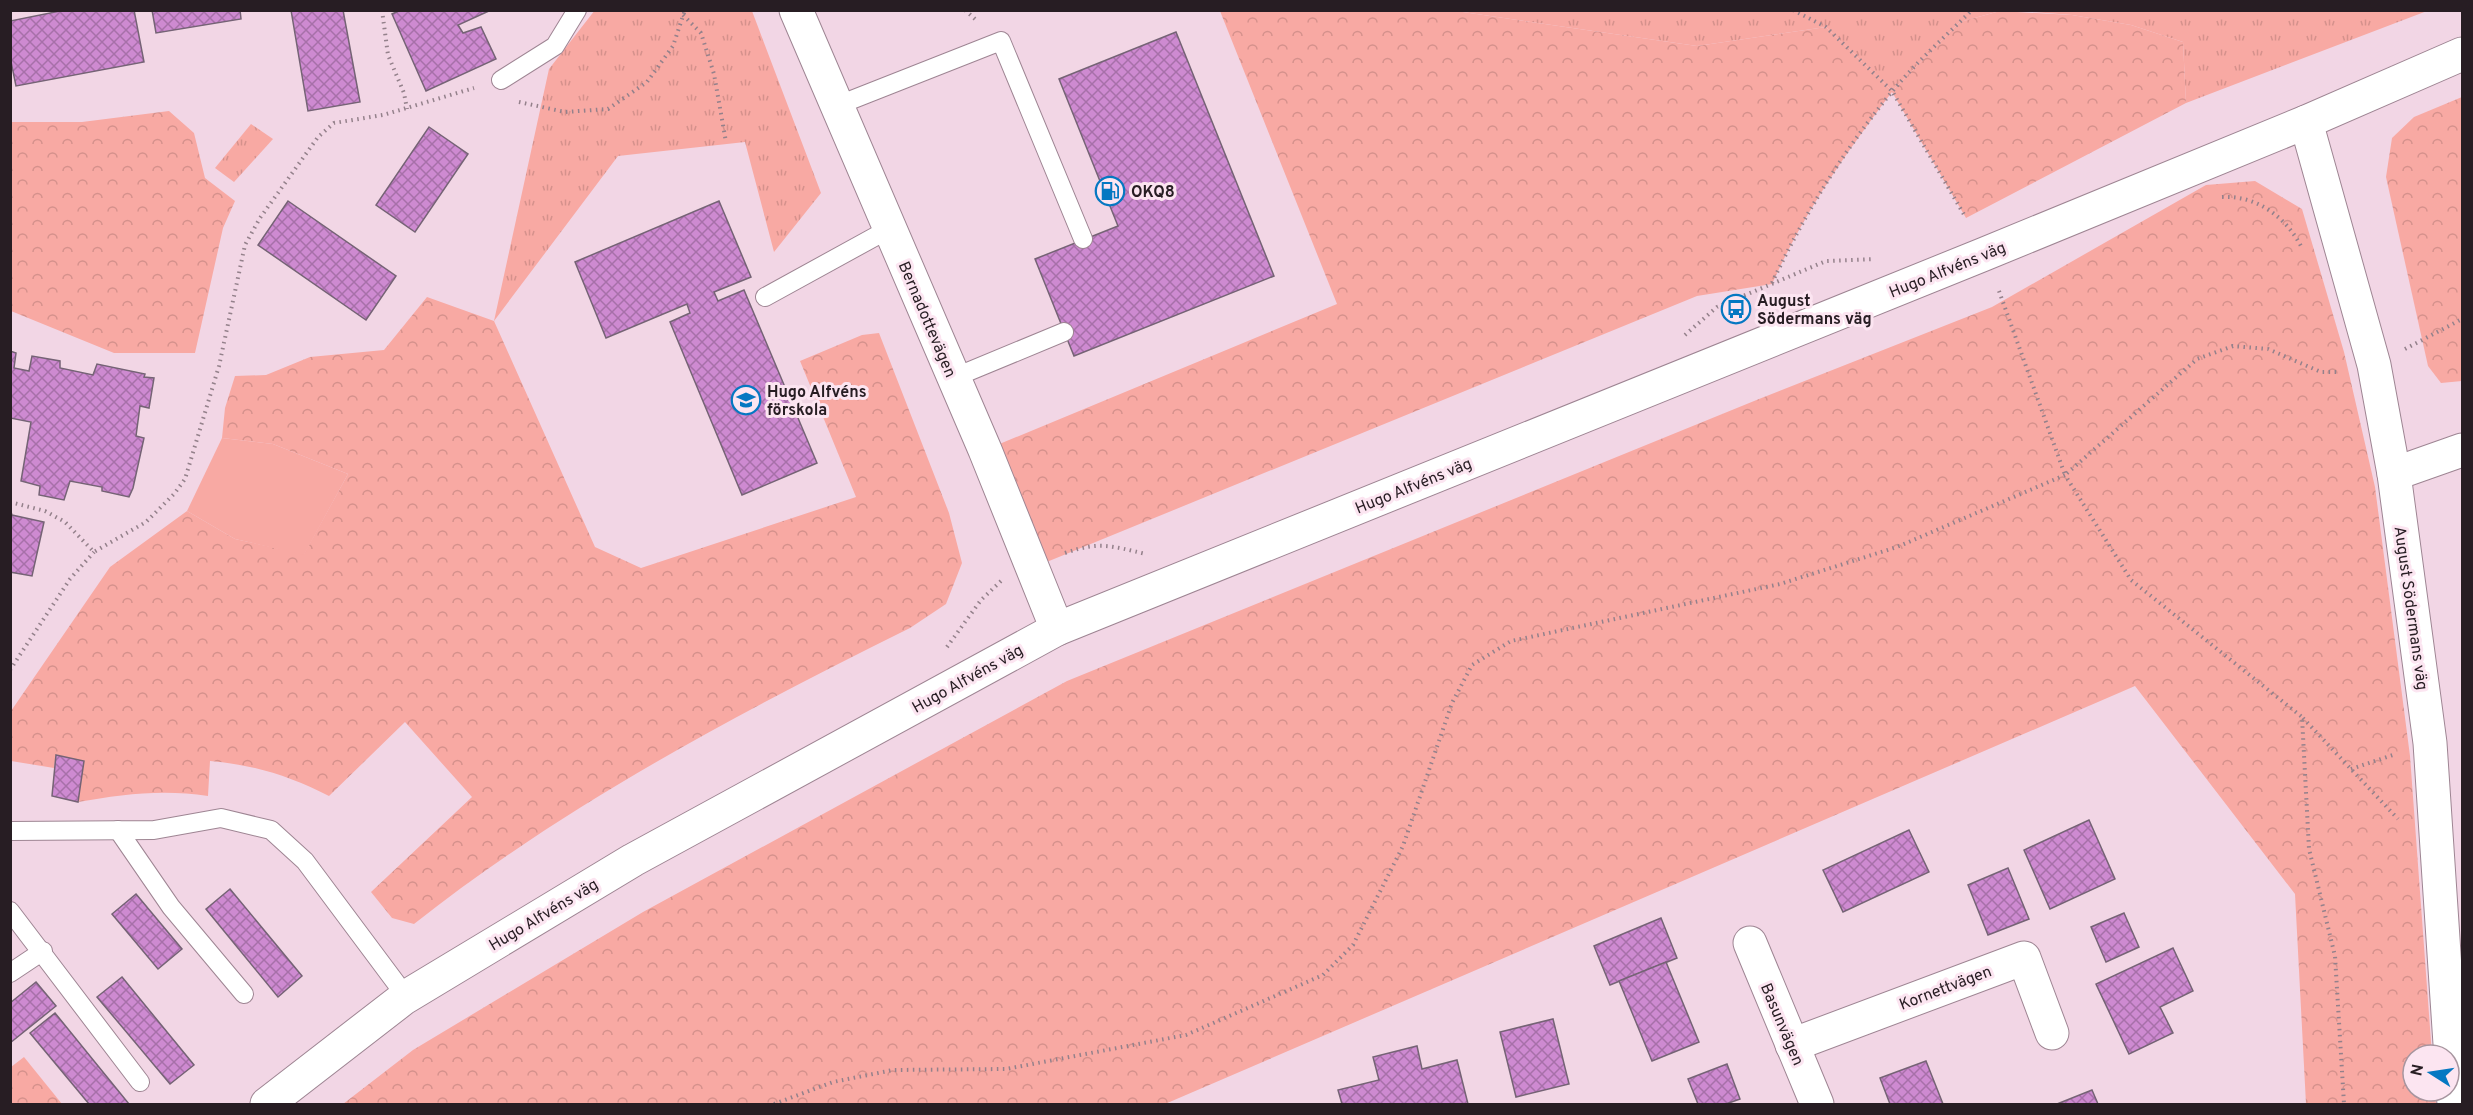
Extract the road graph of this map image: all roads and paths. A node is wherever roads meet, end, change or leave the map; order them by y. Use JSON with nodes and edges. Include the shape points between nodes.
{"nodes":[{"id":1,"x":382,"y":10,"type":"edge"},
{"id":2,"x":577,"y":10,"type":"edge"},
{"id":3,"x":796,"y":10,"type":"edge"},
{"id":4,"x":1793,"y":10,"type":"edge"},
{"id":5,"x":1971,"y":10,"type":"edge"},
{"id":6,"x":684,"y":13,"type":"edge"},
{"id":7,"x":2463,"y":54,"type":"edge"},
{"id":8,"x":501,"y":80,"type":"joint"},
{"id":9,"x":466,"y":91,"type":"junction"},
{"id":10,"x":1892,"y":91,"type":"junction"},
{"id":11,"x":476,"y":92,"type":"dead end"},
{"id":12,"x":513,"y":100,"type":"dead end"},
{"id":13,"x":837,"y":106,"type":"junction"},
{"id":14,"x":406,"y":109,"type":"junction"},
{"id":15,"x":2306,"y":122,"type":"junction"},
{"id":16,"x":726,"y":142,"type":"dead end"},
{"id":17,"x":2219,"y":197,"type":"dead end"},
{"id":18,"x":1966,"y":218,"type":"dead end"},
{"id":19,"x":889,"y":229,"type":"junction"},
{"id":20,"x":1083,"y":239,"type":"dead end"},
{"id":21,"x":2304,"y":252,"type":"dead end"},
{"id":22,"x":1772,"y":284,"type":"dead end"},
{"id":23,"x":1999,"y":291,"type":"dead end"},
{"id":24,"x":765,"y":297,"type":"dead end"},
{"id":25,"x":2463,"y":319,"type":"edge"},
{"id":26,"x":1064,"y":332,"type":"dead end"},
{"id":27,"x":2336,"y":361,"type":"dead end"},
{"id":28,"x":2374,"y":365,"type":"junction"},
{"id":29,"x":2339,"y":372,"type":"junction"},
{"id":30,"x":953,"y":378,"type":"junction"},
{"id":31,"x":2463,"y":450,"type":"edge"},
{"id":32,"x":2394,"y":474,"type":"junction"},
{"id":33,"x":2065,"y":475,"type":"junction"},
{"id":34,"x":10,"y":502,"type":"edge"},
{"id":35,"x":94,"y":552,"type":"junction"},
{"id":36,"x":1057,"y":629,"type":"junction"},
{"id":37,"x":10,"y":670,"type":"edge"},
{"id":38,"x":2302,"y":717,"type":"junction"},
{"id":39,"x":2430,"y":743,"type":"junction"},
{"id":40,"x":2351,"y":770,"type":"junction"},
{"id":41,"x":2399,"y":820,"type":"dead end"},
{"id":42,"x":10,"y":831,"type":"edge"},
{"id":43,"x":118,"y":831,"type":"junction"},
{"id":44,"x":10,"y":911,"type":"edge"},
{"id":45,"x":1750,"y":943,"type":"dead end"},
{"id":46,"x":43,"y":951,"type":"junction"},
{"id":47,"x":10,"y":973,"type":"edge"},
{"id":48,"x":244,"y":994,"type":"dead end"},
{"id":49,"x":404,"y":998,"type":"junction"},
{"id":50,"x":2052,"y":1033,"type":"dead end"},
{"id":51,"x":1792,"y":1045,"type":"junction"},
{"id":52,"x":140,"y":1082,"type":"dead end"},
{"id":53,"x":267,"y":1104,"type":"edge"},
{"id":54,"x":774,"y":1104,"type":"edge"},
{"id":55,"x":1817,"y":1104,"type":"edge"},
{"id":56,"x":2344,"y":1104,"type":"edge"},
{"id":57,"x":2454,"y":1104,"type":"edge"}],
"edges":[{"from":1,"to":14,"type":"path","via":[[388,55],[404,93]]},
{"from":2,"to":8,"type":"lane","via":[[555,46]]},
{"from":3,"to":13,"type":"street","name":"Bernadottevägen"},
{"from":4,"to":10,"type":"path","via":[[1826,27]]},
{"from":5,"to":10,"type":"path"},
{"from":6,"to":12,"type":"path","via":[[673,46],[647,82],[608,109],[565,112]]},
{"from":6,"to":16,"type":"path","via":[[701,33],[714,74]]},
{"from":7,"to":15,"type":"street","name":"Hugo Alfvéns väg"},
{"from":8,"to":9,"type":"path"},
{"from":9,"to":11,"type":"path"},
{"from":9,"to":14,"type":"path"},
{"from":10,"to":18,"type":"path"},
{"from":10,"to":22,"type":"path","via":[[1834,170]]},
{"from":13,"to":19,"type":"street","name":"Bernadottevägen"},
{"from":13,"to":20,"type":"lane","via":[[1001,41]]},
{"from":14,"to":35,"type":"path","via":[[334,123],[318,137],[286,179],[245,245],[219,366],[185,479],[146,522]]},
{"from":15,"to":28,"type":"street","name":"August Södermans väg"},
{"from":15,"to":36,"type":"street","name":"Hugo Alfvéns väg"},
{"from":17,"to":21,"type":"path","via":[[2274,212],[2295,234]]},
{"from":19,"to":24,"type":"lane"},
{"from":19,"to":30,"type":"street","name":"Bernadottevägen"},
{"from":23,"to":33,"type":"path"},
{"from":25,"to":28,"type":"path"},
{"from":26,"to":30,"type":"lane"},
{"from":27,"to":29,"type":"path"},
{"from":28,"to":29,"type":"path"},
{"from":28,"to":32,"type":"street","name":"August Södermans väg"},
{"from":29,"to":33,"type":"path","via":[[2321,372],[2268,349],[2233,345],[2197,359]]},
{"from":30,"to":36,"type":"street","name":"Bernadottevägen"},
{"from":31,"to":32,"type":"street"},
{"from":32,"to":39,"type":"street","name":"August Södermans väg"},
{"from":33,"to":38,"type":"path","via":[[2130,580]]},
{"from":33,"to":54,"type":"path","via":[[1886,550],[1780,584],[1511,640],[1472,665],[1452,703],[1403,846],[1353,945],[1323,975],[1186,1035],[1006,1069],[893,1070],[833,1082]]},
{"from":34,"to":35,"type":"path","via":[[45,511],[65,522]]},
{"from":35,"to":37,"type":"path","via":[[70,579]]},
{"from":36,"to":49,"type":"street","name":"Hugo Alfvéns väg","via":[[633,860]]},
{"from":38,"to":40,"type":"path"},
{"from":38,"to":56,"type":"path","via":[[2309,849],[2335,956]]},
{"from":39,"to":40,"type":"path"},
{"from":39,"to":57,"type":"street","name":"August Södermans väg"},
{"from":40,"to":41,"type":"path"},
{"from":42,"to":43,"type":"lane"},
{"from":43,"to":48,"type":"lane","via":[[171,907]]},
{"from":43,"to":49,"type":"lane","via":[[154,830],[221,818],[271,830],[305,861]]},
{"from":44,"to":46,"type":"lane"},
{"from":45,"to":51,"type":"street","name":"Basunvägen"},
{"from":46,"to":47,"type":"lane"},
{"from":46,"to":52,"type":"lane"},
{"from":49,"to":53,"type":"street","name":"Hugo Alfvéns väg"},
{"from":50,"to":51,"type":"street","name":"Kornettvägen","via":[[2024,958]]},
{"from":51,"to":55,"type":"street","name":"Basunvägen"}]}
